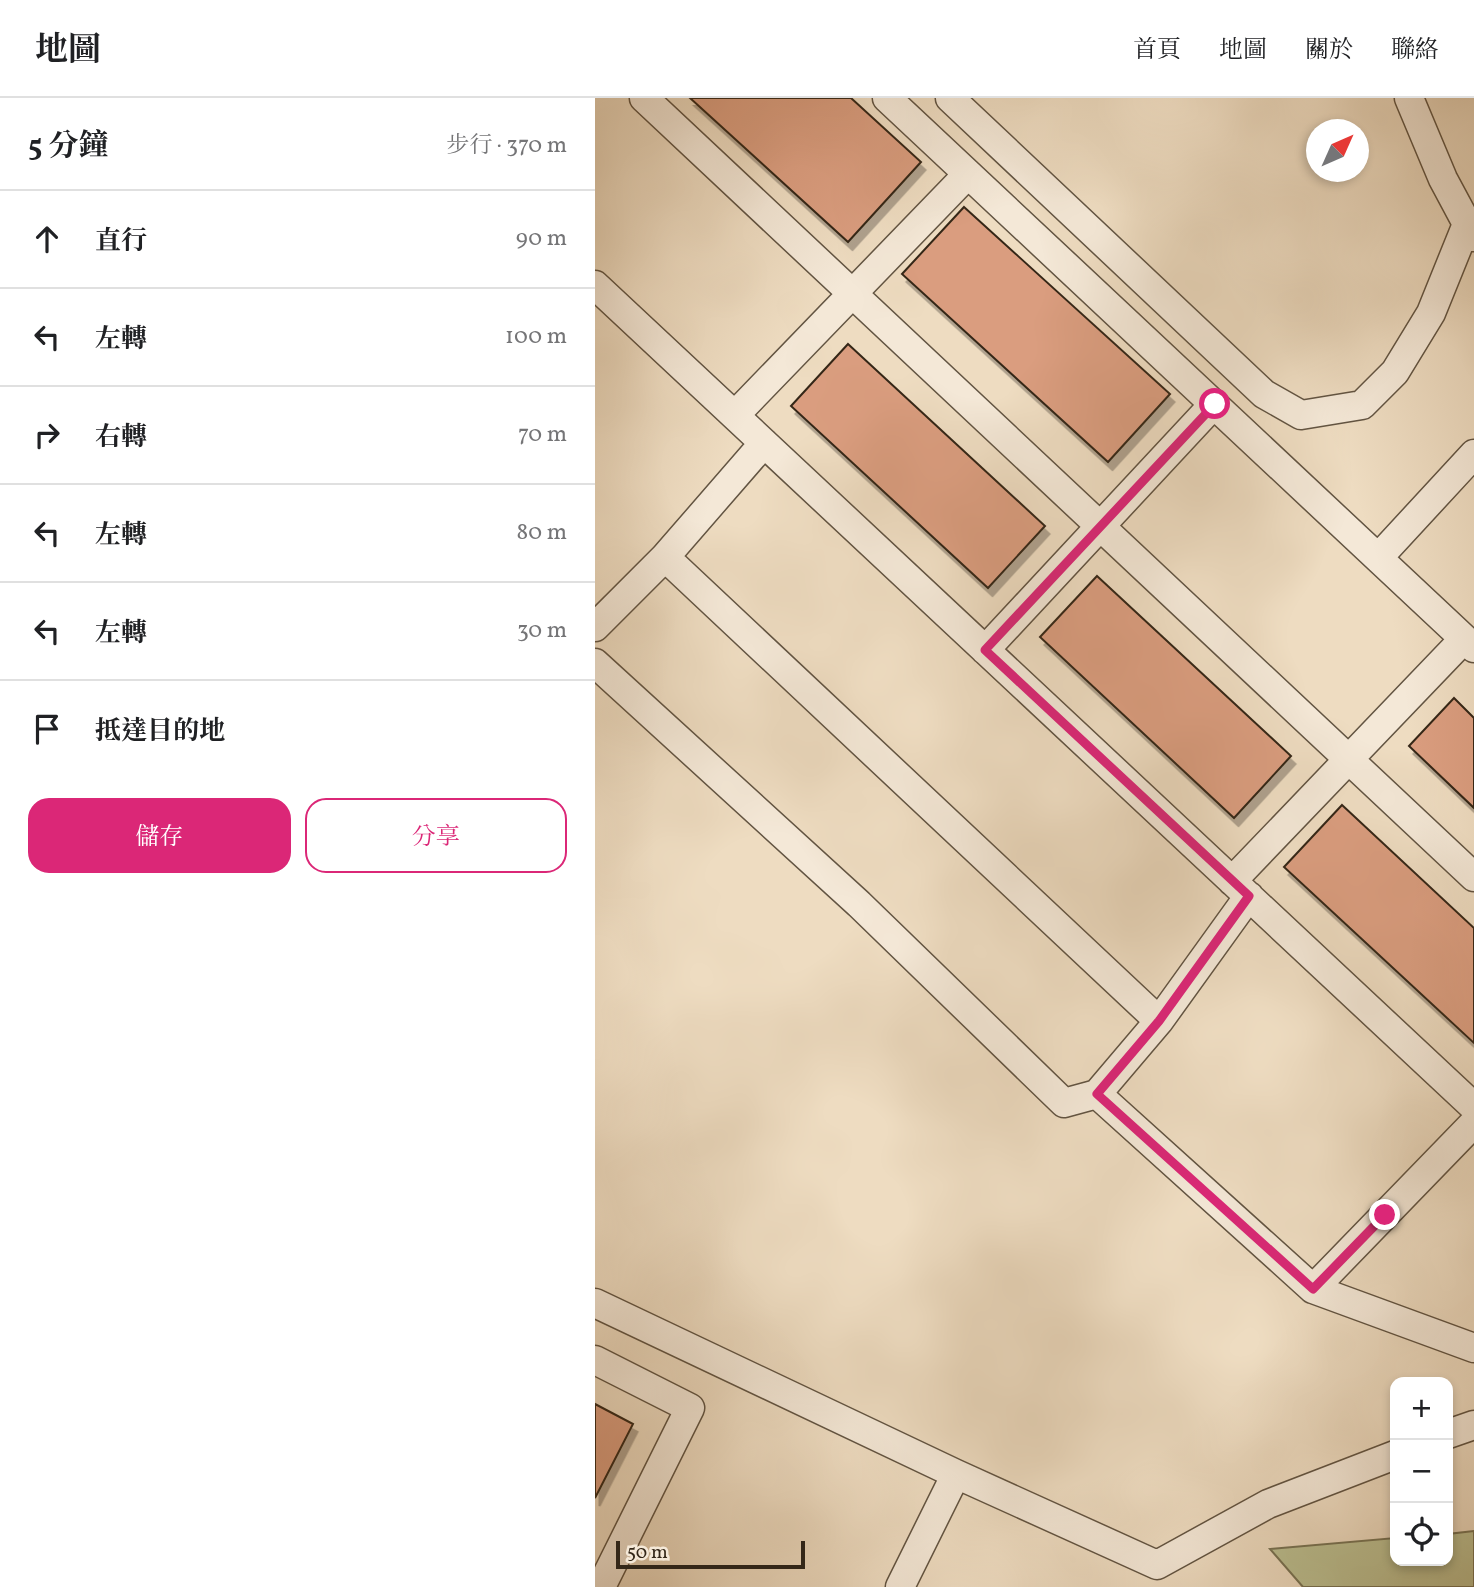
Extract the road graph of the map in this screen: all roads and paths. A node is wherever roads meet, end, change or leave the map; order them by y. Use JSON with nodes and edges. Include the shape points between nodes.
{"nodes":[{"id":1,"x":644,"y":98,"type":"edge"},
{"id":2,"x":887,"y":98,"type":"edge"},
{"id":3,"x":950,"y":98,"type":"edge"},
{"id":4,"x":1409,"y":98,"type":"edge"},
{"id":5,"x":968,"y":174,"type":"junction"},
{"id":6,"x":1471,"y":231,"type":"edge"},
{"id":7,"x":595,"y":285,"type":"edge"},
{"id":8,"x":852,"y":294,"type":"junction"},
{"id":9,"x":1215,"y":404,"type":"junction"},
{"id":10,"x":735,"y":415,"type":"junction"},
{"id":11,"x":764,"y":443,"type":"junction"},
{"id":12,"x":1474,"y":454,"type":"edge"},
{"id":13,"x":1100,"y":526,"type":"junction"},
{"id":14,"x":665,"y":557,"type":"junction"},
{"id":15,"x":1378,"y":558,"type":"junction"},
{"id":16,"x":595,"y":627,"type":"edge"},
{"id":17,"x":1469,"y":643,"type":"edge"},
{"id":18,"x":985,"y":650,"type":"junction"},
{"id":19,"x":595,"y":663,"type":"edge"},
{"id":20,"x":1348,"y":760,"type":"junction"},
{"id":21,"x":1474,"y":877,"type":"edge"},
{"id":22,"x":1241,"y":888,"type":"junction"},
{"id":23,"x":1159,"y":1021,"type":"junction"},
{"id":24,"x":1097,"y":1094,"type":"junction"},
{"id":25,"x":1474,"y":1107,"type":"edge"},
{"id":26,"x":1474,"y":1123,"type":"edge"},
{"id":27,"x":1313,"y":1289,"type":"junction"},
{"id":28,"x":595,"y":1303,"type":"edge"},
{"id":29,"x":1474,"y":1348,"type":"edge"},
{"id":30,"x":595,"y":1360,"type":"edge"},
{"id":31,"x":1474,"y":1425,"type":"edge"},
{"id":32,"x":1453,"y":1432,"type":"edge"},
{"id":33,"x":1390,"y":1457,"type":"edge"},
{"id":34,"x":956,"y":1474,"type":"junction"},
{"id":35,"x":601,"y":1587,"type":"edge"},
{"id":36,"x":900,"y":1587,"type":"edge"}],
"edges":[{"from":1,"to":8,"type":"street"},
{"from":2,"to":5,"type":"street"},
{"from":3,"to":6,"type":"street","via":[[1264,394],[1301,415],[1362,405],[1395,372],[1431,313]]},
{"from":4,"to":6,"type":"street"},
{"from":5,"to":8,"type":"street"},
{"from":5,"to":9,"type":"street"},
{"from":7,"to":10,"type":"street"},
{"from":8,"to":10,"type":"street"},
{"from":8,"to":13,"type":"street"},
{"from":9,"to":13,"type":"street"},
{"from":9,"to":15,"type":"street"},
{"from":10,"to":11,"type":"street"},
{"from":11,"to":14,"type":"street"},
{"from":11,"to":18,"type":"street"},
{"from":12,"to":15,"type":"street"},
{"from":13,"to":18,"type":"street"},
{"from":13,"to":20,"type":"street"},
{"from":14,"to":16,"type":"street"},
{"from":14,"to":23,"type":"street"},
{"from":15,"to":17,"type":"street"},
{"from":17,"to":20,"type":"street"},
{"from":18,"to":22,"type":"street"},
{"from":19,"to":24,"type":"street","via":[[859,904],[1064,1103]]},
{"from":20,"to":21,"type":"street"},
{"from":20,"to":22,"type":"street"},
{"from":22,"to":23,"type":"street"},
{"from":22,"to":25,"type":"street"},
{"from":23,"to":24,"type":"street"},
{"from":24,"to":27,"type":"street"},
{"from":26,"to":27,"type":"street"},
{"from":27,"to":29,"type":"street"},
{"from":28,"to":34,"type":"street"},
{"from":30,"to":35,"type":"street","via":[[690,1408]]},
{"from":31,"to":32,"type":"street"},
{"from":33,"to":34,"type":"street","via":[[1268,1504],[1157,1565]]},
{"from":34,"to":36,"type":"street"}]}
